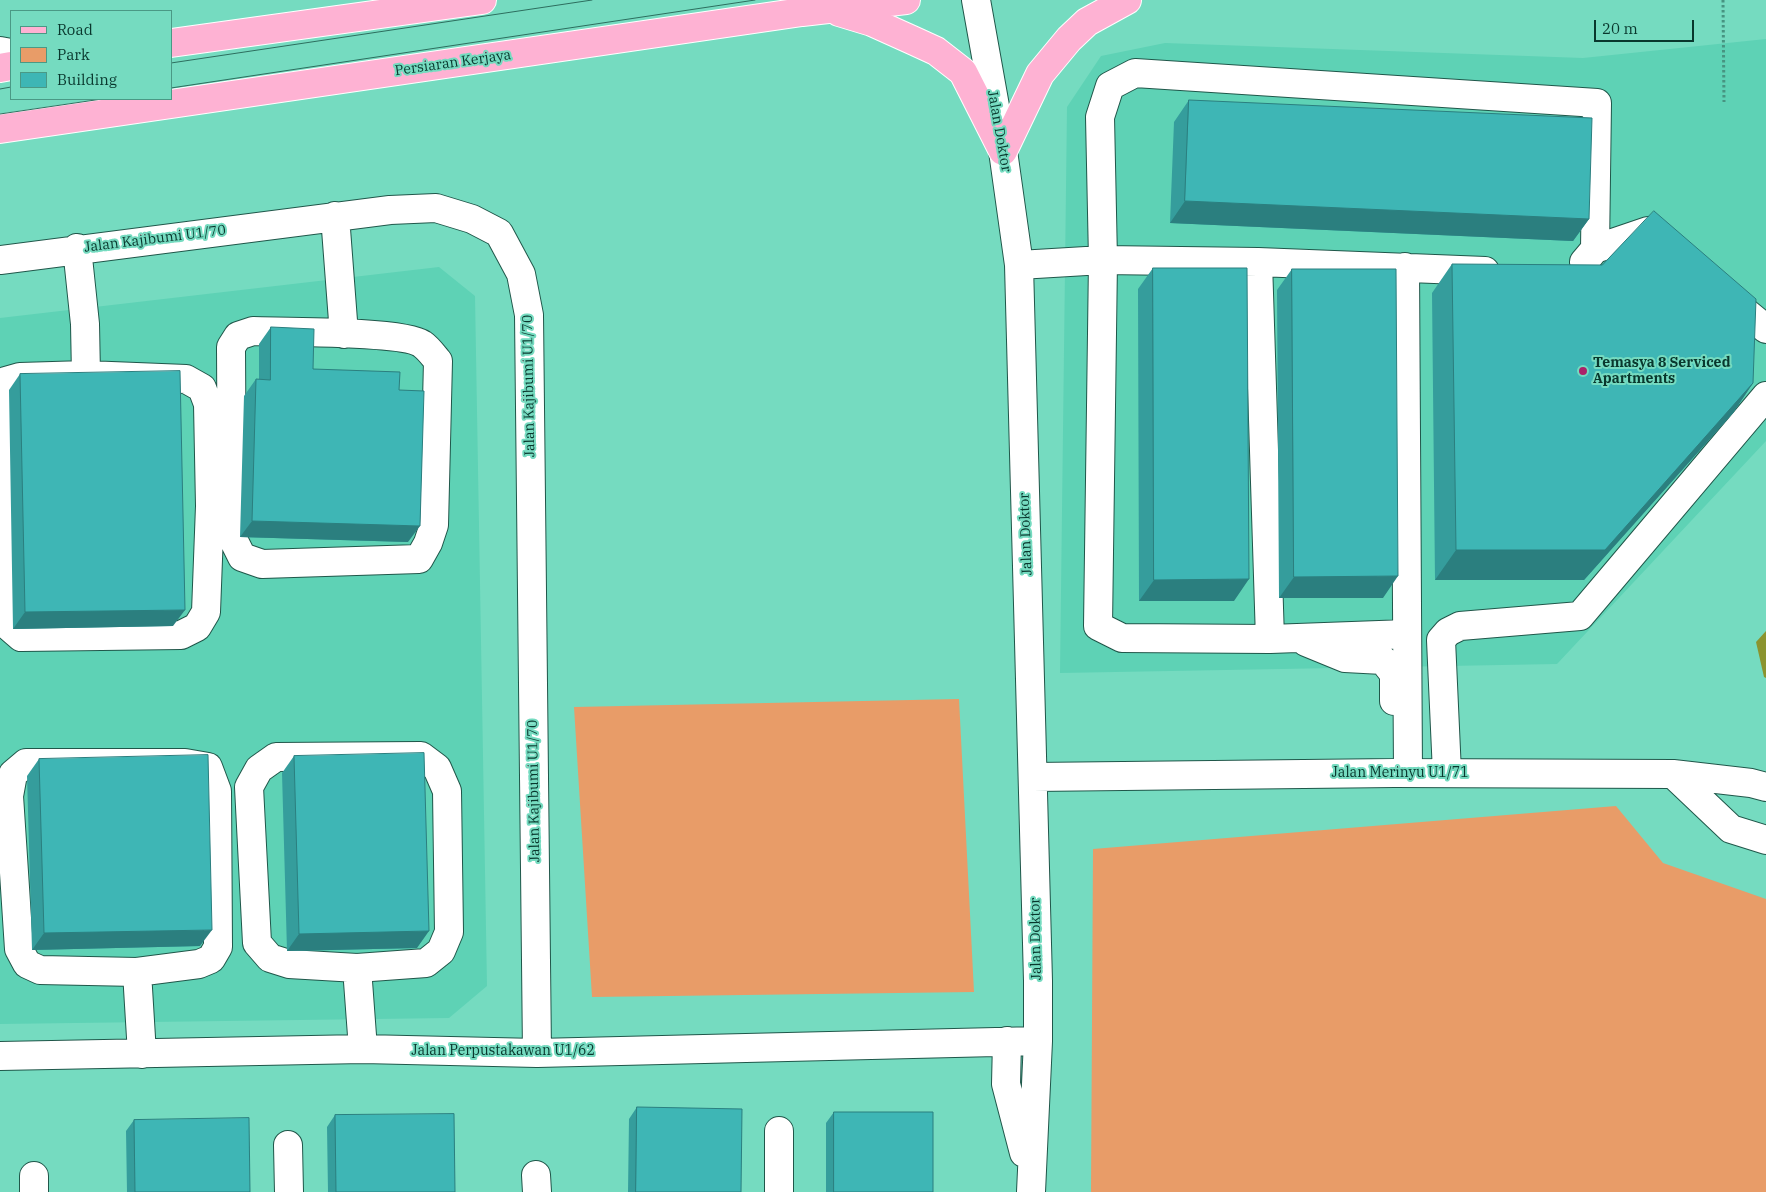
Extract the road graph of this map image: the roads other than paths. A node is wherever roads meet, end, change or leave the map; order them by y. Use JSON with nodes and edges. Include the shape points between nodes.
{"nodes":[{"id":1,"x":482,"y":0,"type":"edge"},
{"id":2,"x":906,"y":0,"type":"edge"},
{"id":3,"x":976,"y":0,"type":"edge"},
{"id":4,"x":1127,"y":0,"type":"edge"},
{"id":5,"x":828,"y":9,"type":"junction"},
{"id":6,"x":172,"y":43,"type":"edge"},
{"id":7,"x":0,"y":129,"type":"edge"},
{"id":8,"x":1003,"y":151,"type":"junction"},
{"id":9,"x":1102,"y":193,"type":"junction"},
{"id":10,"x":335,"y":216,"type":"junction"},
{"id":11,"x":78,"y":248,"type":"junction"},
{"id":12,"x":1595,"y":249,"type":"junction"},
{"id":13,"x":1018,"y":256,"type":"junction"},
{"id":14,"x":1680,"y":258,"type":"edge"},
{"id":15,"x":0,"y":260,"type":"edge"},
{"id":16,"x":1103,"y":260,"type":"junction"},
{"id":17,"x":1258,"y":262,"type":"junction"},
{"id":18,"x":1405,"y":268,"type":"junction"},
{"id":19,"x":1505,"y":271,"type":"edge"},
{"id":20,"x":1564,"y":274,"type":"edge"},
{"id":21,"x":1709,"y":282,"type":"edge"},
{"id":22,"x":1766,"y":329,"type":"edge"},
{"id":23,"x":344,"y":334,"type":"junction"},
{"id":24,"x":86,"y":375,"type":"junction"},
{"id":25,"x":1766,"y":396,"type":"edge"},
{"id":26,"x":1407,"y":634,"type":"junction"},
{"id":27,"x":1283,"y":638,"type":"junction"},
{"id":28,"x":1401,"y":773,"type":"junction"},
{"id":29,"x":1447,"y":773,"type":"junction"},
{"id":30,"x":1673,"y":774,"type":"junction"},
{"id":31,"x":1033,"y":777,"type":"junction"},
{"id":32,"x":1766,"y":787,"type":"edge"},
{"id":33,"x":1766,"y":840,"type":"edge"},
{"id":34,"x":356,"y":968,"type":"junction"},
{"id":35,"x":137,"y":972,"type":"junction"},
{"id":36,"x":1006,"y":1041,"type":"junction"},
{"id":37,"x":1038,"y":1041,"type":"junction"},
{"id":38,"x":363,"y":1049,"type":"junction"},
{"id":39,"x":537,"y":1053,"type":"junction"},
{"id":40,"x":142,"y":1054,"type":"junction"},
{"id":41,"x":0,"y":1056,"type":"edge"},
{"id":42,"x":779,"y":1131,"type":"dead end"},
{"id":43,"x":288,"y":1145,"type":"dead end"},
{"id":44,"x":1031,"y":1186,"type":"edge"},
{"id":45,"x":289,"y":1192,"type":"edge"},
{"id":46,"x":779,"y":1192,"type":"edge"}],
"edges":[{"from":1,"to":6,"type":"main road"},
{"from":2,"to":5,"type":"main road","name":"Persiaran Kerjaya"},
{"from":3,"to":8,"type":"street","name":"Jalan Doktor"},
{"from":4,"to":8,"type":"main road","via":[[1087,22],[1040,74]]},
{"from":5,"to":7,"type":"main road","name":"Persiaran Kerjaya"},
{"from":5,"to":8,"type":"main road","via":[[872,22],[936,51],[963,72]]},
{"from":8,"to":13,"type":"street","name":"Jalan Doktor"},
{"from":9,"to":12,"type":"street","via":[[1100,117],[1110,86],[1135,73],[1597,103]]},
{"from":9,"to":13,"type":"street","via":[[1084,247]]},
{"from":9,"to":16,"type":"street"},
{"from":10,"to":11,"type":"street","name":"Jalan Kajibumi U1/70"},
{"from":10,"to":23,"type":"street"},
{"from":10,"to":39,"type":"street","name":"Jalan Kajibumi U1/70","via":[[436,208],[472,219],[499,233],[521,274],[529,315]]},
{"from":11,"to":15,"type":"street","name":"Jalan Kajibumi U1/70"},
{"from":11,"to":24,"type":"street"},
{"from":12,"to":14,"type":"street","via":[[1648,231]]},
{"from":12,"to":20,"type":"street","via":[[1574,274]]},
{"from":13,"to":16,"type":"street"},
{"from":13,"to":31,"type":"street","name":"Jalan Doktor"},
{"from":16,"to":17,"type":"street"},
{"from":16,"to":27,"type":"street","via":[[1098,626],[1122,638]]},
{"from":17,"to":18,"type":"street"},
{"from":17,"to":27,"type":"street"},
{"from":18,"to":19,"type":"street"},
{"from":18,"to":26,"type":"street"},
{"from":21,"to":22,"type":"street"},
{"from":23,"to":23,"type":"street","via":[[401,337],[421,343],[438,361],[434,525],[428,543],[419,559],[262,564],[242,557],[232,537],[231,347],[238,336],[253,331]]},
{"from":24,"to":24,"type":"street","via":[[186,380],[202,388],[208,404],[210,506],[206,612],[197,628],[181,635],[21,637],[7,626],[2,612],[2,394],[6,382],[20,377]]},
{"from":25,"to":29,"type":"street","via":[[1580,616],[1460,626],[1441,640]]},
{"from":26,"to":27,"type":"street"},
{"from":26,"to":28,"type":"street"},
{"from":27,"to":28,"type":"street","via":[[1344,658],[1383,660],[1394,674]]},
{"from":28,"to":29,"type":"street","name":"Jalan Merinyu U1/71"},
{"from":28,"to":31,"type":"street","name":"Jalan Merinyu U1/71"},
{"from":29,"to":30,"type":"street","name":"Jalan Merinyu U1/71"},
{"from":30,"to":32,"type":"street","name":"Jalan Merinyu U1/71"},
{"from":30,"to":33,"type":"street","via":[[1731,829]]},
{"from":31,"to":37,"type":"street","name":"Jalan Doktor"},
{"from":34,"to":34,"type":"street","via":[[426,963],[441,951],[449,932],[447,790],[438,768],[421,756],[276,757],[259,769],[249,787],[257,943],[270,958],[288,964]]},
{"from":34,"to":38,"type":"street"},
{"from":35,"to":35,"type":"street","via":[[40,970],[27,964],[19,949],[9,796],[13,774],[26,763],[185,763],[208,767],[217,790],[218,947],[211,959],[200,964]]},
{"from":35,"to":40,"type":"street"},
{"from":36,"to":37,"type":"street"},
{"from":36,"to":39,"type":"street","name":"Jalan Perpustakawan U1/62"},
{"from":36,"to":44,"type":"street","via":[[1006,1084]]},
{"from":37,"to":44,"type":"street","name":"Jalan Doktor"},
{"from":38,"to":39,"type":"street","name":"Jalan Perpustakawan U1/62"},
{"from":38,"to":40,"type":"street","name":"Jalan Perpustakawan U1/62"},
{"from":40,"to":41,"type":"street","name":"Jalan Perpustakawan U1/62"},
{"from":42,"to":46,"type":"street"},
{"from":43,"to":45,"type":"street"}]}
